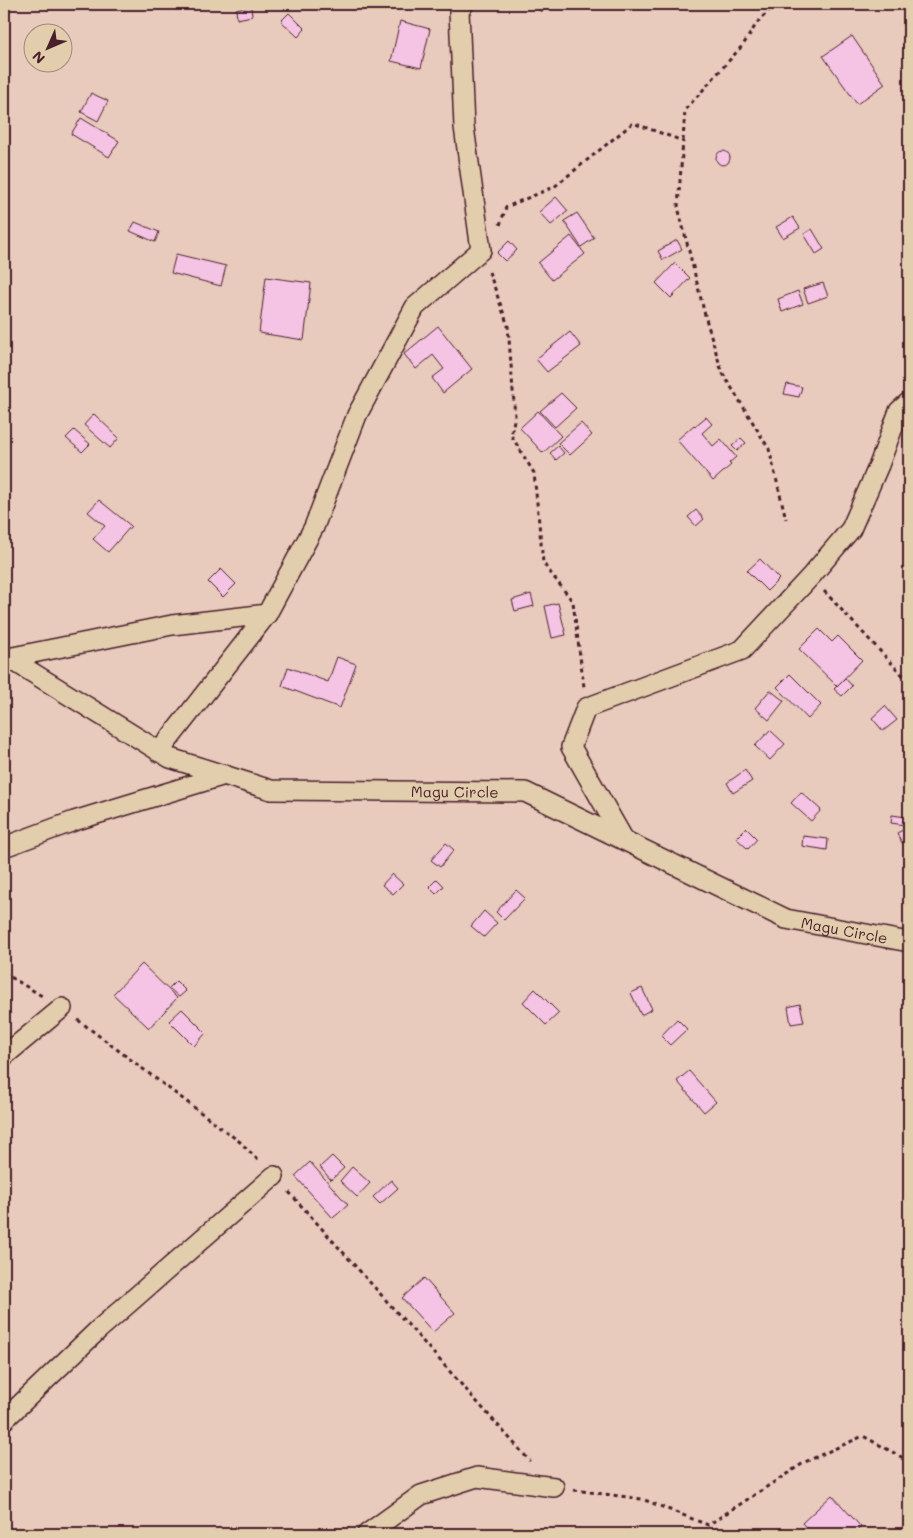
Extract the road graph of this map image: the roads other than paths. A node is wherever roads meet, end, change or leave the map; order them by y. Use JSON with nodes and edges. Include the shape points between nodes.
{"nodes":[{"id":1,"x":464,"y":4,"type":"edge"},
{"id":2,"x":909,"y":402,"type":"edge"},
{"id":3,"x":268,"y":614,"type":"junction"},
{"id":4,"x":6,"y":656,"type":"edge"},
{"id":5,"x":160,"y":752,"type":"junction"},
{"id":6,"x":225,"y":775,"type":"junction"},
{"id":7,"x":624,"y":840,"type":"junction"},
{"id":8,"x":4,"y":847,"type":"edge"},
{"id":9,"x":909,"y":942,"type":"edge"},
{"id":10,"x":62,"y":1008,"type":"road end"},
{"id":11,"x":4,"y":1056,"type":"edge"},
{"id":12,"x":274,"y":1176,"type":"road end"},
{"id":13,"x":4,"y":1420,"type":"edge"},
{"id":14,"x":554,"y":1488,"type":"road end"},
{"id":15,"x":368,"y":1534,"type":"edge"}],
"edges":[{"from":1,"to":3,"type":"street","via":[[459,11],[464,128],[482,250],[415,307],[357,415],[314,527]]},
{"from":2,"to":7,"type":"street","via":[[899,411],[851,529],[742,650],[586,708],[571,747]]},
{"from":3,"to":4,"type":"street","via":[[172,625]]},
{"from":3,"to":5,"type":"street"},
{"from":4,"to":5,"type":"street","name":"Magu Circle"},
{"from":5,"to":6,"type":"street","name":"Magu Circle"},
{"from":6,"to":7,"type":"street","name":"Magu Circle","via":[[271,790],[525,792]]},
{"from":6,"to":8,"type":"street","via":[[74,820]]},
{"from":7,"to":9,"type":"street","name":"Magu Circle","via":[[786,919]]},
{"from":10,"to":11,"type":"street"},
{"from":12,"to":13,"type":"street","via":[[98,1330]]},
{"from":14,"to":15,"type":"street","via":[[477,1477],[421,1496]]}]}
